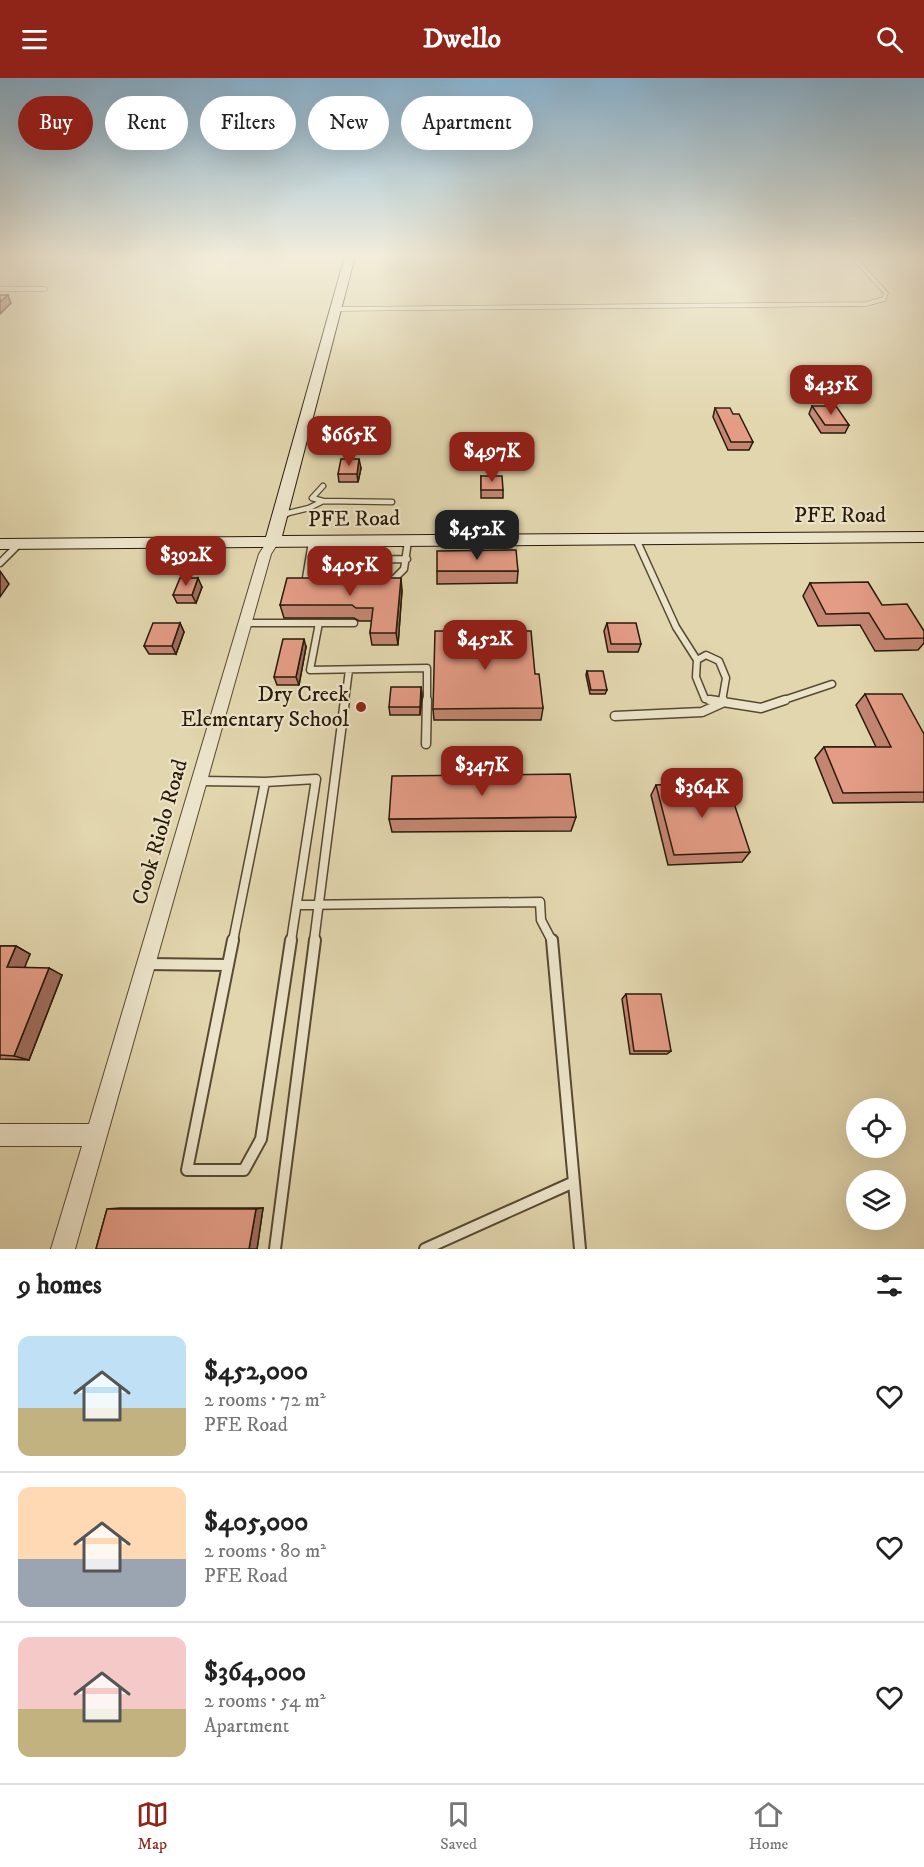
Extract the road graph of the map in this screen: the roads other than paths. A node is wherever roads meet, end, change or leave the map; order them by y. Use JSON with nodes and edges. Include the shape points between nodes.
{"nodes":[{"id":1,"x":335,"y":311,"type":"edge"},
{"id":2,"x":323,"y":486,"type":"dead end"},
{"id":3,"x":323,"y":501,"type":"junction"},
{"id":4,"x":392,"y":502,"type":"dead end"},
{"id":5,"x":279,"y":515,"type":"junction"},
{"id":6,"x":924,"y":537,"type":"edge"},
{"id":7,"x":636,"y":539,"type":"junction"},
{"id":8,"x":312,"y":542,"type":"junction"},
{"id":9,"x":408,"y":542,"type":"junction"},
{"id":10,"x":272,"y":543,"type":"junction"},
{"id":11,"x":0,"y":544,"type":"edge"},
{"id":12,"x":19,"y":544,"type":"junction"},
{"id":13,"x":407,"y":559,"type":"junction"},
{"id":14,"x":309,"y":561,"type":"junction"},
{"id":15,"x":0,"y":563,"type":"edge"},
{"id":16,"x":317,"y":585,"type":"edge"},
{"id":17,"x":387,"y":585,"type":"edge"},
{"id":18,"x":245,"y":622,"type":"junction"},
{"id":19,"x":319,"y":623,"type":"junction"},
{"id":20,"x":354,"y":623,"type":"dead end"},
{"id":21,"x":697,"y":660,"type":"junction"},
{"id":22,"x":349,"y":670,"type":"junction"},
{"id":23,"x":832,"y":684,"type":"dead end"},
{"id":24,"x":722,"y":703,"type":"junction"},
{"id":25,"x":615,"y":716,"type":"dead end"},
{"id":26,"x":426,"y":744,"type":"dead end"},
{"id":27,"x":198,"y":781,"type":"junction"},
{"id":28,"x":265,"y":782,"type":"junction"},
{"id":29,"x":297,"y":905,"type":"junction"},
{"id":30,"x":319,"y":905,"type":"junction"},
{"id":31,"x":145,"y":964,"type":"junction"},
{"id":32,"x":228,"y":965,"type":"junction"},
{"id":33,"x":0,"y":1135,"type":"edge"},
{"id":34,"x":95,"y":1135,"type":"junction"},
{"id":35,"x":574,"y":1182,"type":"junction"},
{"id":36,"x":63,"y":1249,"type":"edge"},
{"id":37,"x":275,"y":1249,"type":"edge"},
{"id":38,"x":425,"y":1249,"type":"edge"},
{"id":39,"x":580,"y":1249,"type":"edge"}],
"edges":[{"from":1,"to":5,"type":"main road","name":"Cook Riolo Road"},
{"from":2,"to":3,"type":"lane","via":[[312,498]]},
{"from":3,"to":4,"type":"lane"},
{"from":3,"to":5,"type":"lane"},
{"from":5,"to":10,"type":"main road","name":"Cook Riolo Road"},
{"from":6,"to":7,"type":"main road","name":"PFE Road"},
{"from":7,"to":9,"type":"main road","name":"PFE Road"},
{"from":7,"to":21,"type":"lane","via":[[676,627]]},
{"from":8,"to":9,"type":"main road","name":"PFE Road"},
{"from":8,"to":10,"type":"main road","name":"PFE Road"},
{"from":8,"to":14,"type":"lane"},
{"from":9,"to":13,"type":"lane"},
{"from":10,"to":12,"type":"main road","name":"PFE Road"},
{"from":10,"to":18,"type":"street","name":"Cook Riolo Road","via":[[265,554]]},
{"from":11,"to":12,"type":"main road","name":"PFE Road"},
{"from":12,"to":15,"type":"lane"},
{"from":13,"to":14,"type":"lane"},
{"from":13,"to":17,"type":"lane","via":[[400,576]]},
{"from":14,"to":16,"type":"lane","via":[[305,585]]},
{"from":18,"to":19,"type":"lane"},
{"from":18,"to":27,"type":"street","name":"Cook Riolo Road"},
{"from":19,"to":20,"type":"lane"},
{"from":19,"to":22,"type":"lane","via":[[310,670]]},
{"from":21,"to":24,"type":"lane","via":[[696,676],[705,699]]},
{"from":21,"to":24,"type":"lane","via":[[706,655],[719,661],[726,678]]},
{"from":22,"to":26,"type":"lane","via":[[428,668]]},
{"from":22,"to":30,"type":"lane"},
{"from":23,"to":24,"type":"lane","via":[[761,708]]},
{"from":24,"to":25,"type":"lane","via":[[702,712]]},
{"from":27,"to":28,"type":"lane"},
{"from":27,"to":31,"type":"street","name":"Cook Riolo Road"},
{"from":28,"to":29,"type":"lane","via":[[316,779]]},
{"from":28,"to":32,"type":"lane"},
{"from":29,"to":30,"type":"lane"},
{"from":29,"to":32,"type":"lane","via":[[261,1139],[244,1170],[187,1170]]},
{"from":30,"to":35,"type":"lane","via":[[540,902],[541,920],[552,939]]},
{"from":30,"to":37,"type":"lane"},
{"from":31,"to":32,"type":"lane"},
{"from":31,"to":34,"type":"street","name":"Cook Riolo Road"},
{"from":33,"to":34,"type":"street"},
{"from":34,"to":36,"type":"street","name":"Cook Riolo Road"},
{"from":35,"to":38,"type":"lane"},
{"from":35,"to":39,"type":"lane"}]}
